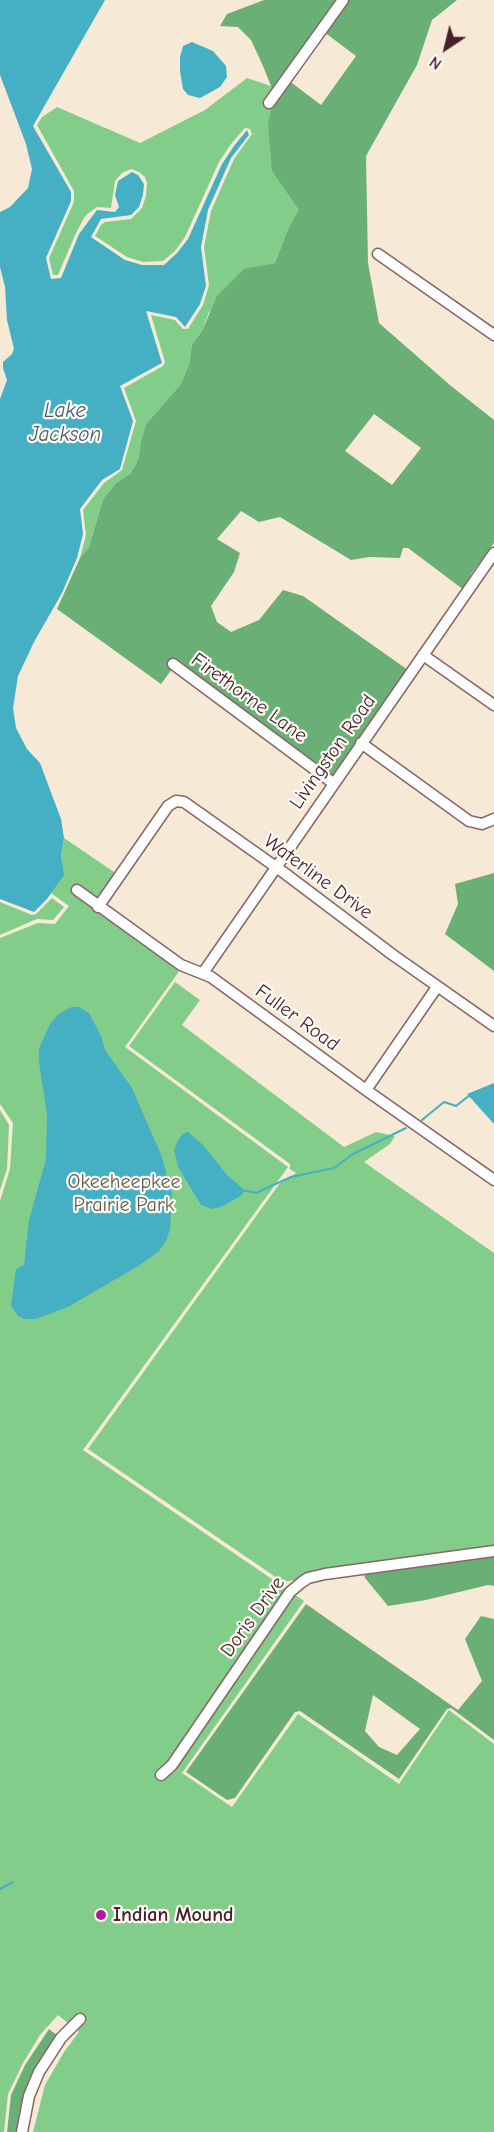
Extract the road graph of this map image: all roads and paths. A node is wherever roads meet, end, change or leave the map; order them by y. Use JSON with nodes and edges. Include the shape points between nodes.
{"nodes":[{"id":1,"x":343,"y":0,"type":"edge"},
{"id":2,"x":269,"y":103,"type":"dead end"},
{"id":3,"x":378,"y":254,"type":"dead end"},
{"id":4,"x":494,"y":335,"type":"edge"},
{"id":5,"x":494,"y":553,"type":"edge"},
{"id":6,"x":423,"y":655,"type":"junction"},
{"id":7,"x":173,"y":664,"type":"dead end"},
{"id":8,"x":494,"y":705,"type":"edge"},
{"id":9,"x":361,"y":743,"type":"junction"},
{"id":10,"x":333,"y":783,"type":"junction"},
{"id":11,"x":494,"y":819,"type":"edge"},
{"id":12,"x":275,"y":866,"type":"junction"},
{"id":13,"x":77,"y":890,"type":"dead end"},
{"id":14,"x":98,"y":907,"type":"junction"},
{"id":15,"x":203,"y":973,"type":"junction"},
{"id":16,"x":437,"y":987,"type":"junction"},
{"id":17,"x":494,"y":1026,"type":"edge"},
{"id":18,"x":366,"y":1090,"type":"junction"},
{"id":19,"x":494,"y":1180,"type":"edge"},
{"id":20,"x":494,"y":1551,"type":"edge"},
{"id":21,"x":161,"y":1775,"type":"dead end"},
{"id":22,"x":80,"y":2019,"type":"dead end"},
{"id":23,"x":22,"y":2132,"type":"edge"}],
"edges":[{"from":1,"to":2,"type":"street"},
{"from":3,"to":4,"type":"street"},
{"from":5,"to":6,"type":"street","name":"Livingston Road"},
{"from":6,"to":8,"type":"street"},
{"from":6,"to":9,"type":"street","name":"Livingston Road"},
{"from":7,"to":10,"type":"street","name":"Firethorne Lane"},
{"from":9,"to":10,"type":"street","name":"Livingston Road"},
{"from":9,"to":11,"type":"street","via":[[469,821],[478,824]]},
{"from":10,"to":12,"type":"street","name":"Livingston Road"},
{"from":12,"to":14,"type":"street","name":"Waterline Drive","via":[[189,804],[176,801],[166,809]]},
{"from":12,"to":15,"type":"street","name":"Livingston Road"},
{"from":12,"to":16,"type":"street","name":"Waterline Drive"},
{"from":13,"to":14,"type":"street","name":"Fuller Road"},
{"from":14,"to":15,"type":"street","name":"Fuller Road","via":[[182,965]]},
{"from":15,"to":18,"type":"street","name":"Fuller Road"},
{"from":16,"to":17,"type":"street","name":"Waterline Drive"},
{"from":16,"to":18,"type":"street"},
{"from":18,"to":19,"type":"street","name":"Fuller Road"},
{"from":20,"to":21,"type":"street","name":"Doris Drive","via":[[325,1574],[302,1581],[283,1602],[172,1765]]},
{"from":22,"to":23,"type":"street","via":[[61,2038],[39,2072],[27,2103]]}]}
